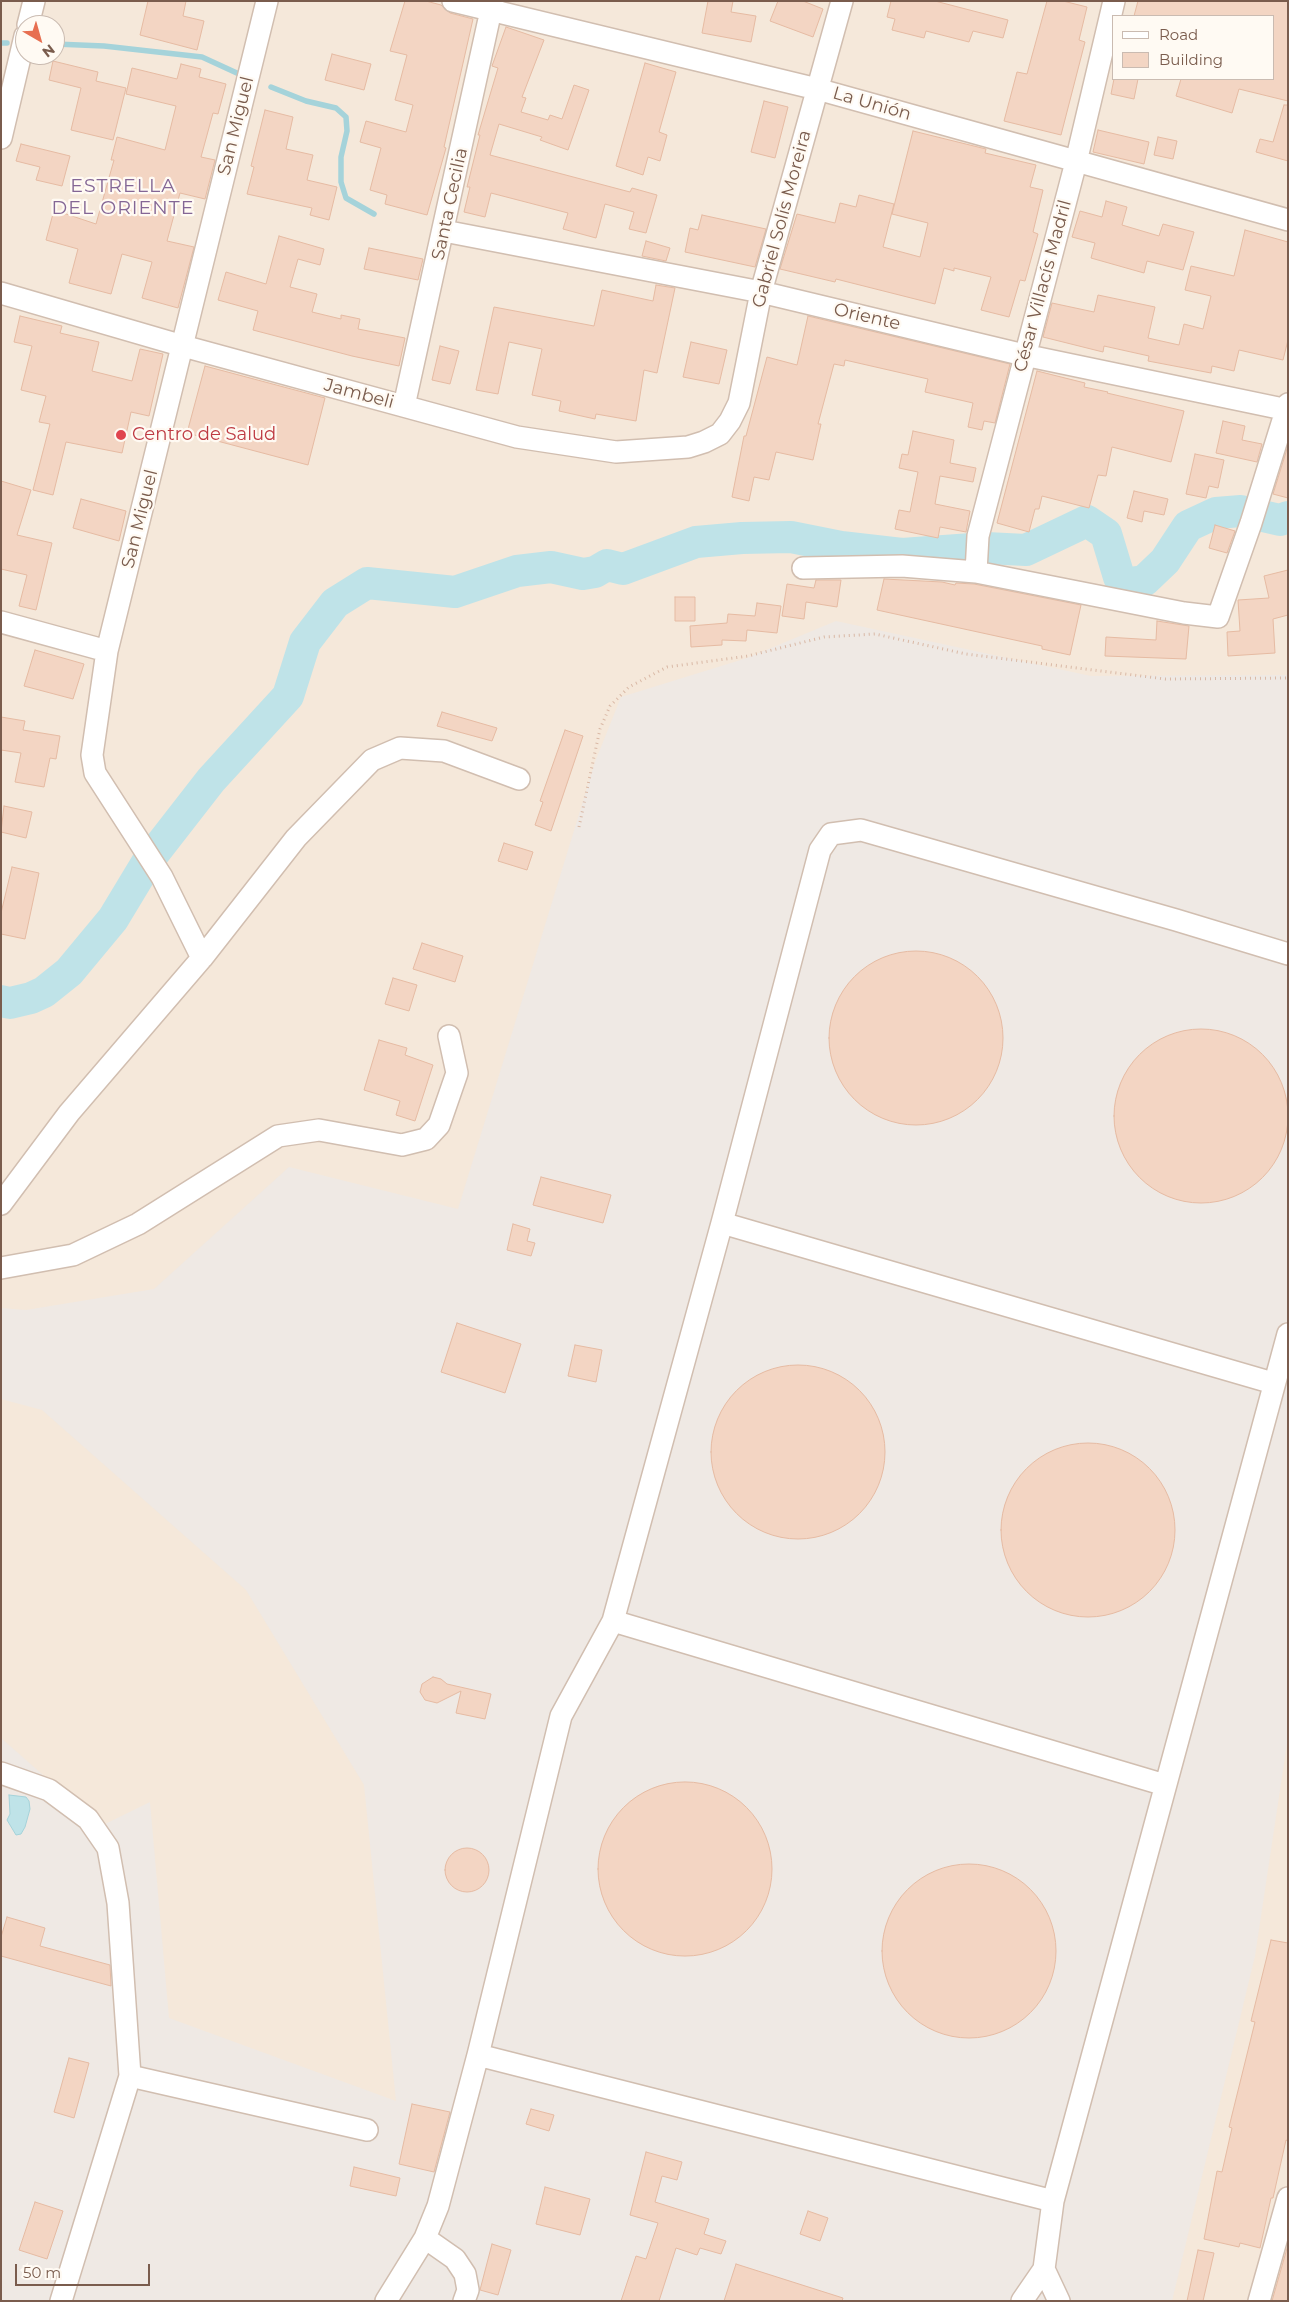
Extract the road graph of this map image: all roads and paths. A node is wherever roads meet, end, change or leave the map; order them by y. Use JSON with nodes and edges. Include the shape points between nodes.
{"nodes":[{"id":1,"x":34,"y":1,"type":"edge"},
{"id":2,"x":266,"y":1,"type":"edge"},
{"id":3,"x":454,"y":1,"type":"edge"},
{"id":4,"x":842,"y":1,"type":"edge"},
{"id":5,"x":1114,"y":1,"type":"edge"},
{"id":6,"x":493,"y":6,"type":"edge"},
{"id":7,"x":30,"y":15,"type":"edge"},
{"id":8,"x":18,"y":65,"type":"edge"},
{"id":9,"x":817,"y":89,"type":"junction"},
{"id":10,"x":1,"y":138,"type":"edge"},
{"id":11,"x":1076,"y":162,"type":"junction"},
{"id":12,"x":1288,"y":220,"type":"edge"},
{"id":13,"x":444,"y":231,"type":"junction"},
{"id":14,"x":761,"y":292,"type":"junction"},
{"id":15,"x":1,"y":293,"type":"edge"},
{"id":16,"x":183,"y":346,"type":"junction"},
{"id":17,"x":1024,"y":355,"type":"junction"},
{"id":18,"x":404,"y":406,"type":"junction"},
{"id":19,"x":1287,"y":408,"type":"edge"},
{"id":20,"x":720,"y":434,"type":"joint"},
{"id":21,"x":976,"y":565,"type":"junction"},
{"id":22,"x":802,"y":568,"type":"dead end"},
{"id":23,"x":1,"y":622,"type":"edge"},
{"id":24,"x":107,"y":651,"type":"junction"},
{"id":25,"x":1288,"y":678,"type":"edge"},
{"id":26,"x":519,"y":779,"type":"dead end"},
{"id":27,"x":579,"y":827,"type":"dead end"},
{"id":28,"x":1288,"y":954,"type":"edge"},
{"id":29,"x":202,"y":958,"type":"junction"},
{"id":30,"x":449,"y":1036,"type":"dead end"},
{"id":31,"x":1,"y":1204,"type":"edge"},
{"id":32,"x":722,"y":1224,"type":"junction"},
{"id":33,"x":1,"y":1268,"type":"edge"},
{"id":34,"x":1288,"y":1334,"type":"edge"},
{"id":35,"x":1273,"y":1382,"type":"junction"},
{"id":36,"x":613,"y":1621,"type":"junction"},
{"id":37,"x":1,"y":1773,"type":"edge"},
{"id":38,"x":1165,"y":1785,"type":"junction"},
{"id":39,"x":478,"y":2055,"type":"junction"},
{"id":40,"x":130,"y":2076,"type":"junction"},
{"id":41,"x":367,"y":2130,"type":"dead end"},
{"id":42,"x":1288,"y":2198,"type":"edge"},
{"id":43,"x":1052,"y":2201,"type":"junction"},
{"id":44,"x":425,"y":2238,"type":"junction"},
{"id":45,"x":1044,"y":2269,"type":"junction"},
{"id":46,"x":61,"y":2301,"type":"edge"},
{"id":47,"x":386,"y":2301,"type":"edge"},
{"id":48,"x":464,"y":2301,"type":"edge"},
{"id":49,"x":1022,"y":2301,"type":"edge"},
{"id":50,"x":1059,"y":2301,"type":"edge"},
{"id":51,"x":1259,"y":2301,"type":"edge"}],
"edges":[{"from":1,"to":7,"type":"street"},
{"from":2,"to":16,"type":"street","name":"San Miguel"},
{"from":3,"to":6,"type":"street","name":"La Unión"},
{"from":4,"to":9,"type":"street","name":"Gabriel Solís Moreira"},
{"from":5,"to":11,"type":"street","name":"César Villacís Madril"},
{"from":6,"to":9,"type":"street","name":"La Unión"},
{"from":6,"to":13,"type":"street","name":"Santa Cecilia"},
{"from":8,"to":10,"type":"street"},
{"from":9,"to":11,"type":"street","name":"La Unión"},
{"from":9,"to":14,"type":"street","name":"Gabriel Solís Moreira"},
{"from":11,"to":12,"type":"street","name":"La Unión"},
{"from":11,"to":17,"type":"street","name":"César Villacís Madril"},
{"from":13,"to":14,"type":"street","name":"Oriente"},
{"from":13,"to":18,"type":"street","name":"Santa Cecilia"},
{"from":14,"to":17,"type":"street","name":"Oriente"},
{"from":14,"to":20,"type":"street","name":"Gabriel Solís Moreira","via":[[739,403]]},
{"from":15,"to":16,"type":"street","name":"Jambeli"},
{"from":16,"to":18,"type":"street","name":"Jambeli"},
{"from":16,"to":24,"type":"street","name":"San Miguel"},
{"from":17,"to":19,"type":"street","name":"Oriente"},
{"from":17,"to":21,"type":"street","name":"César Villacís Madril","via":[[978,536]]},
{"from":18,"to":20,"type":"street","name":"Jambeli","via":[[517,437],[616,452],[688,447]]},
{"from":19,"to":21,"type":"street","via":[[1218,617],[1184,613]]},
{"from":21,"to":22,"type":"street"},
{"from":23,"to":24,"type":"street"},
{"from":24,"to":29,"type":"street","name":"San Miguel","via":[[92,755],[94,773],[162,877]]},
{"from":25,"to":27,"type":"path","via":[[1165,679],[966,654],[875,634],[824,637],[748,656],[667,666],[630,687],[610,706],[600,729]]},
{"from":26,"to":29,"type":"street","via":[[444,751],[400,748],[372,760],[296,838]]},
{"from":28,"to":32,"type":"street","via":[[861,830],[831,834],[820,850]]},
{"from":29,"to":31,"type":"street","via":[[69,1113]]},
{"from":30,"to":33,"type":"street","via":[[457,1073],[439,1125],[426,1139],[402,1145],[319,1130],[278,1136],[138,1224],[73,1254]]},
{"from":32,"to":35,"type":"street"},
{"from":32,"to":36,"type":"street"},
{"from":34,"to":35,"type":"street"},
{"from":35,"to":38,"type":"street"},
{"from":36,"to":38,"type":"street"},
{"from":36,"to":39,"type":"street","via":[[561,1716]]},
{"from":37,"to":40,"type":"street","via":[[49,1790],[88,1819],[108,1848],[118,1903]]},
{"from":38,"to":43,"type":"street"},
{"from":39,"to":43,"type":"street"},
{"from":39,"to":44,"type":"street","via":[[438,2206]]},
{"from":40,"to":41,"type":"street"},
{"from":40,"to":46,"type":"street"},
{"from":42,"to":51,"type":"street"},
{"from":43,"to":45,"type":"street"},
{"from":44,"to":47,"type":"street"},
{"from":44,"to":48,"type":"street","via":[[455,2258],[465,2274],[468,2290]]},
{"from":45,"to":49,"type":"street"},
{"from":45,"to":50,"type":"street"}]}
